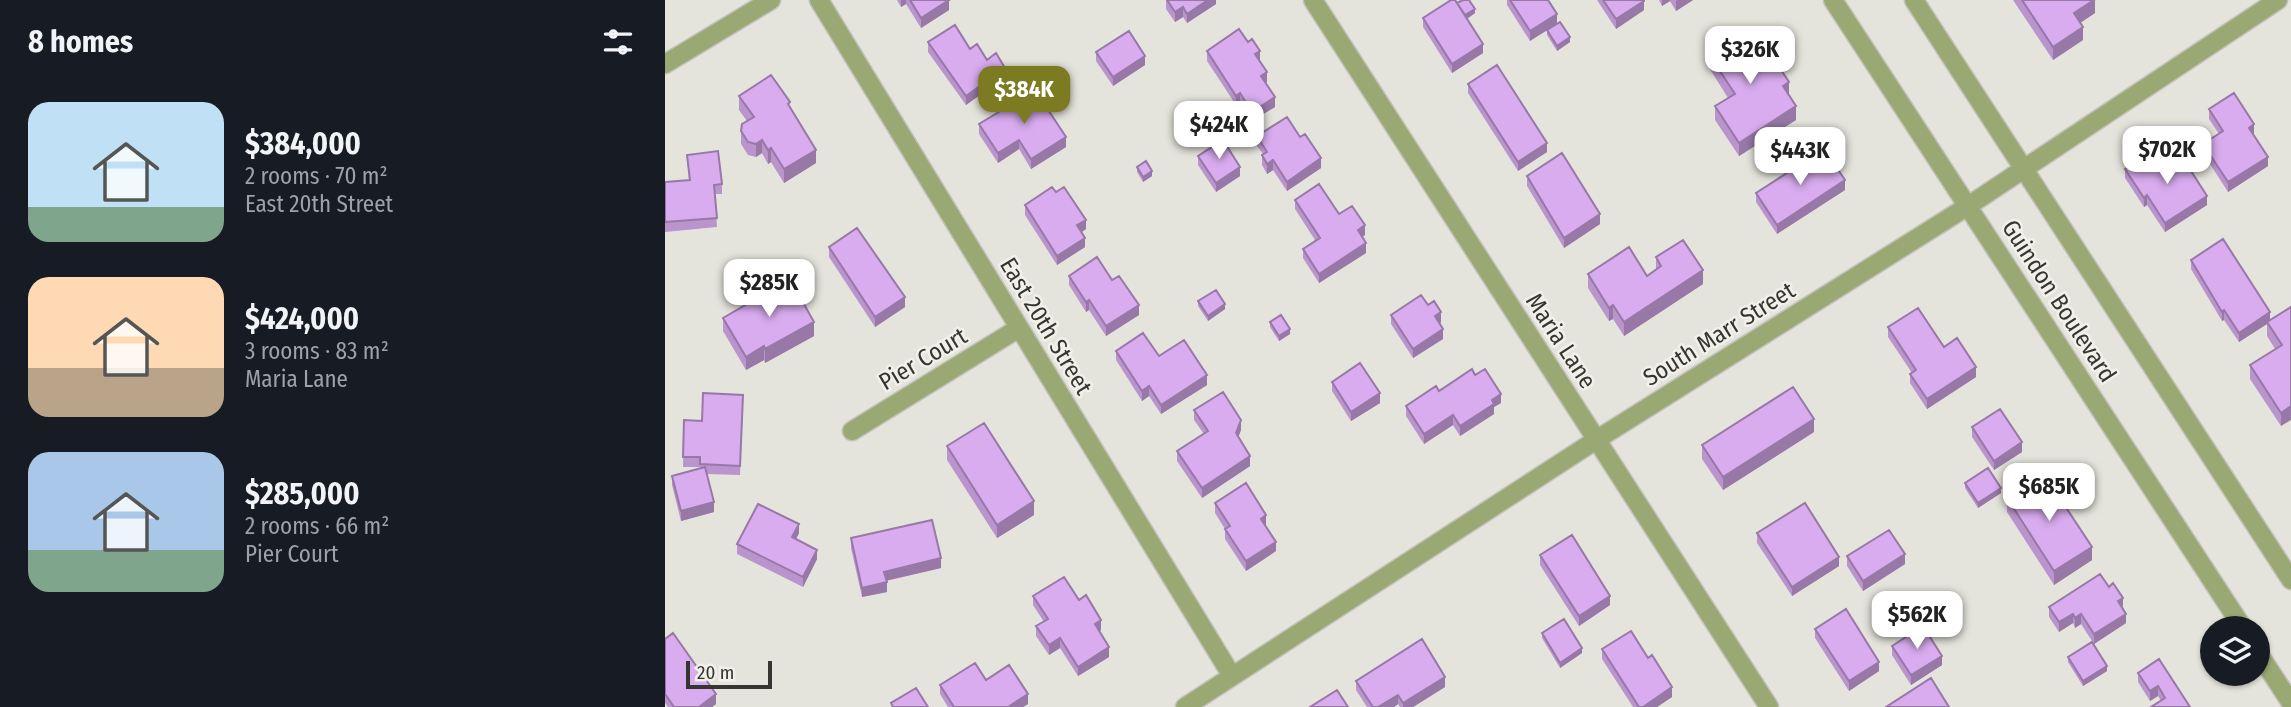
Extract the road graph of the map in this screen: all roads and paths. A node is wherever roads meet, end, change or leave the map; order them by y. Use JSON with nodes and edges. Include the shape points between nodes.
{"nodes":[{"id":1,"x":771,"y":0,"type":"edge"},
{"id":2,"x":819,"y":0,"type":"edge"},
{"id":3,"x":1313,"y":0,"type":"edge"},
{"id":4,"x":1833,"y":0,"type":"edge"},
{"id":5,"x":1915,"y":0,"type":"edge"},
{"id":6,"x":2278,"y":0,"type":"edge"},
{"id":7,"x":665,"y":64,"type":"edge"},
{"id":8,"x":2024,"y":169,"type":"junction"},
{"id":9,"x":1968,"y":206,"type":"junction"},
{"id":10,"x":1019,"y":328,"type":"junction"},
{"id":11,"x":852,"y":431,"type":"dead end"},
{"id":12,"x":1596,"y":440,"type":"junction"},
{"id":13,"x":2291,"y":580,"type":"edge"},
{"id":14,"x":2235,"y":616,"type":"edge"},
{"id":15,"x":2270,"y":671,"type":"edge"},
{"id":16,"x":1232,"y":676,"type":"junction"},
{"id":17,"x":2291,"y":703,"type":"edge"},
{"id":18,"x":1185,"y":707,"type":"edge"},
{"id":19,"x":1769,"y":707,"type":"edge"}],
"edges":[{"from":1,"to":7,"type":"street"},
{"from":2,"to":10,"type":"street","name":"East 20th Street"},
{"from":3,"to":12,"type":"street","name":"Maria Lane"},
{"from":4,"to":9,"type":"street","name":"Guindon Boulevard"},
{"from":5,"to":8,"type":"street","name":"Guindon Boulevard"},
{"from":6,"to":8,"type":"street","name":"South Marr Street"},
{"from":8,"to":9,"type":"street","name":"South Marr Street"},
{"from":8,"to":13,"type":"street","name":"Guindon Boulevard"},
{"from":9,"to":12,"type":"street","name":"South Marr Street"},
{"from":9,"to":14,"type":"street","name":"Guindon Boulevard"},
{"from":10,"to":11,"type":"street","name":"Pier Court"},
{"from":10,"to":16,"type":"street","name":"East 20th Street"},
{"from":12,"to":16,"type":"street","name":"South Marr Street"},
{"from":12,"to":19,"type":"street","name":"Maria Lane"},
{"from":15,"to":17,"type":"street"},
{"from":16,"to":18,"type":"street","name":"South Marr Street"}]}
